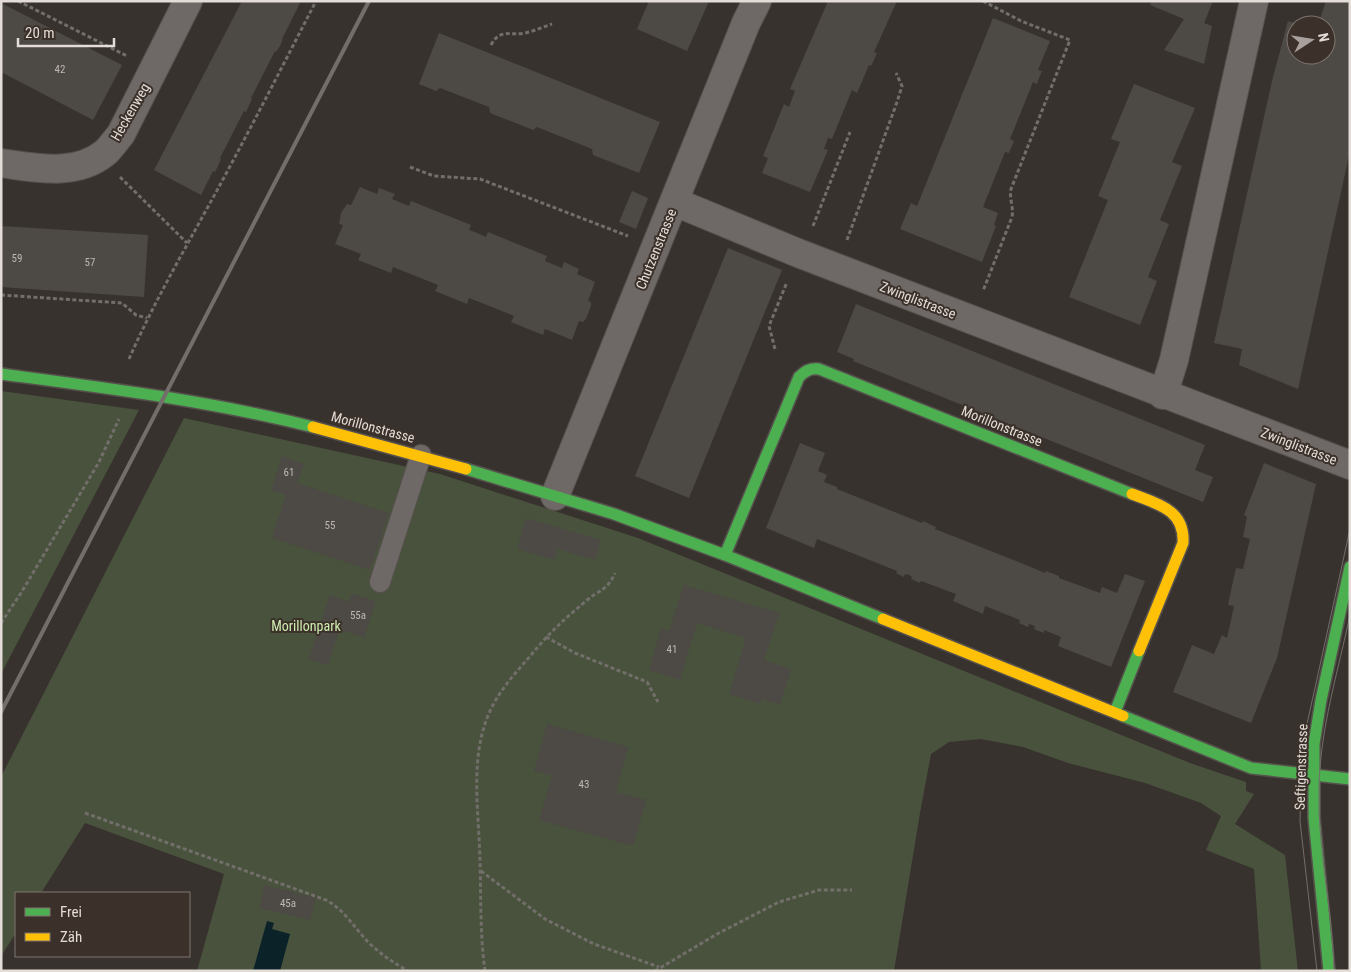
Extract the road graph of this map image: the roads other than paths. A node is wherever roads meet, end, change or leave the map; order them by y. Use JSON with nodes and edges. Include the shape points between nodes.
{"nodes":[{"id":1,"x":188,"y":1,"type":"edge"},
{"id":2,"x":757,"y":1,"type":"edge"},
{"id":3,"x":1254,"y":1,"type":"edge"},
{"id":4,"x":1,"y":164,"type":"edge"},
{"id":5,"x":674,"y":202,"type":"junction"},
{"id":6,"x":1,"y":374,"type":"edge"},
{"id":7,"x":1163,"y":394,"type":"junction"},
{"id":8,"x":421,"y":456,"type":"junction"},
{"id":9,"x":1350,"y":465,"type":"edge"},
{"id":10,"x":555,"y":496,"type":"junction"},
{"id":11,"x":726,"y":555,"type":"junction"},
{"id":12,"x":1350,"y":567,"type":"edge"},
{"id":13,"x":380,"y":582,"type":"dead end"},
{"id":14,"x":1115,"y":712,"type":"junction"},
{"id":15,"x":1313,"y":776,"type":"junction"},
{"id":16,"x":1350,"y":779,"type":"edge"},
{"id":17,"x":1329,"y":971,"type":"edge"}],
"edges":[{"from":1,"to":4,"type":"street","name":"Heckenweg","via":[[121,134],[101,155],[89,163],[69,169]]},
{"from":2,"to":5,"type":"street","name":"Chutzenstrasse"},
{"from":3,"to":7,"type":"street","via":[[1174,360]]},
{"from":5,"to":7,"type":"street","name":"Zwinglistrasse"},
{"from":5,"to":10,"type":"street","name":"Chutzenstrasse"},
{"from":6,"to":8,"type":"street","name":"Morillonstrasse","via":[[123,390],[274,417]]},
{"from":7,"to":9,"type":"street","name":"Zwinglistrasse"},
{"from":8,"to":10,"type":"street","name":"Morillonstrasse"},
{"from":8,"to":13,"type":"lane"},
{"from":10,"to":11,"type":"street","name":"Morillonstrasse"},
{"from":11,"to":14,"type":"street","name":"Morillonstrasse"},
{"from":11,"to":14,"type":"street","name":"Morillonstrasse","via":[[799,377],[812,368],[1148,500],[1179,518],[1183,526],[1183,542]]},
{"from":12,"to":15,"type":"street","name":"Seftigenstrasse","via":[[1316,726]]},
{"from":14,"to":15,"type":"street","name":"Morillonstrasse","via":[[1251,768]]},
{"from":15,"to":16,"type":"street","name":"Morillonstrasse"},
{"from":15,"to":17,"type":"street","name":"Seftigenstrasse"}]}
